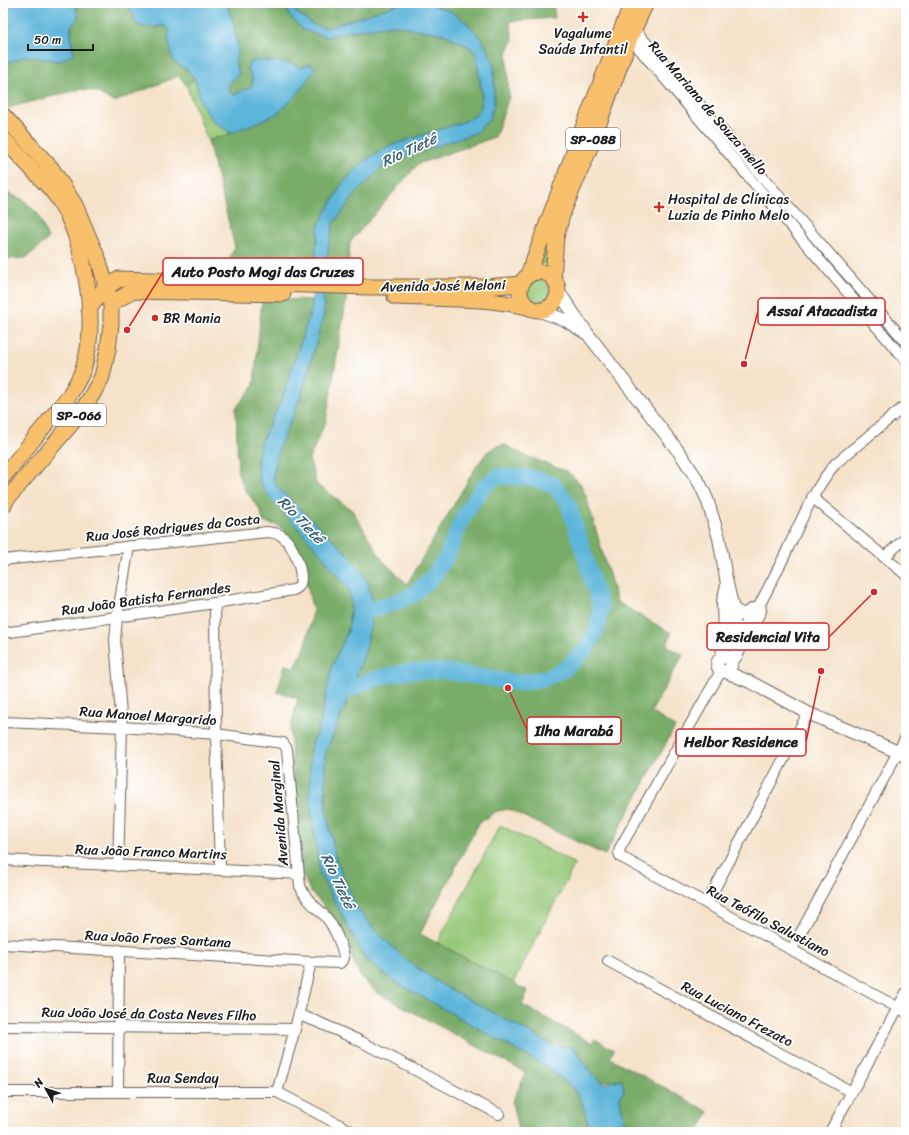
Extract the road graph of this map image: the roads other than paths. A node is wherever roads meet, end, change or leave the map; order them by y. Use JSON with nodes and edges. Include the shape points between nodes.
{"nodes":[{"id":1,"x":632,"y":3,"type":"edge"},
{"id":2,"x":646,"y":3,"type":"edge"},
{"id":3,"x":632,"y":34,"type":"junction"},
{"id":4,"x":3,"y":115,"type":"edge"},
{"id":5,"x":3,"y":138,"type":"edge"},
{"id":6,"x":525,"y":280,"type":"junction"},
{"id":7,"x":556,"y":285,"type":"junction"},
{"id":8,"x":107,"y":286,"type":"junction"},
{"id":9,"x":292,"y":289,"type":"junction"},
{"id":10,"x":368,"y":292,"type":"junction"},
{"id":11,"x":111,"y":304,"type":"junction"},
{"id":12,"x":90,"y":308,"type":"junction"},
{"id":13,"x":534,"y":309,"type":"junction"},
{"id":14,"x":587,"y":333,"type":"junction"},
{"id":15,"x":906,"y":342,"type":"edge"},
{"id":16,"x":906,"y":360,"type":"edge"},
{"id":17,"x":906,"y":405,"type":"edge"},
{"id":18,"x":3,"y":477,"type":"edge"},
{"id":19,"x":812,"y":497,"type":"junction"},
{"id":20,"x":3,"y":506,"type":"edge"},
{"id":21,"x":906,"y":538,"type":"edge"},
{"id":22,"x":129,"y":546,"type":"junction"},
{"id":23,"x":884,"y":557,"type":"junction"},
{"id":24,"x":3,"y":560,"type":"edge"},
{"id":25,"x":906,"y":575,"type":"edge"},
{"id":26,"x":727,"y":584,"type":"junction"},
{"id":27,"x":293,"y":590,"type":"joint"},
{"id":28,"x":215,"y":603,"type":"junction"},
{"id":29,"x":757,"y":606,"type":"junction"},
{"id":30,"x":733,"y":609,"type":"junction"},
{"id":31,"x":117,"y":618,"type":"junction"},
{"id":32,"x":3,"y":633,"type":"edge"},
{"id":33,"x":730,"y":636,"type":"junction"},
{"id":34,"x":728,"y":666,"type":"junction"},
{"id":35,"x":808,"y":714,"type":"junction"},
{"id":36,"x":3,"y":722,"type":"edge"},
{"id":37,"x":122,"y":727,"type":"junction"},
{"id":38,"x":216,"y":734,"type":"junction"},
{"id":39,"x":906,"y":738,"type":"edge"},
{"id":40,"x":287,"y":749,"type":"joint"},
{"id":41,"x":902,"y":755,"type":"edge"},
{"id":42,"x":3,"y":860,"type":"edge"},
{"id":43,"x":118,"y":866,"type":"junction"},
{"id":44,"x":220,"y":869,"type":"junction"},
{"id":45,"x":298,"y":874,"type":"junction"},
{"id":46,"x":707,"y":903,"type":"junction"},
{"id":47,"x":3,"y":944,"type":"edge"},
{"id":48,"x":792,"y":949,"type":"junction"},
{"id":49,"x":119,"y":950,"type":"junction"},
{"id":50,"x":344,"y":960,"type":"joint"},
{"id":51,"x":608,"y":961,"type":"dead end"},
{"id":52,"x":311,"y":962,"type":"junction"},
{"id":53,"x":906,"y":993,"type":"edge"},
{"id":54,"x":902,"y":1010,"type":"edge"},
{"id":55,"x":299,"y":1015,"type":"junction"},
{"id":56,"x":3,"y":1026,"type":"edge"},
{"id":57,"x":118,"y":1028,"type":"junction"},
{"id":58,"x":295,"y":1029,"type":"junction"},
{"id":59,"x":3,"y":1092,"type":"edge"},
{"id":60,"x":118,"y":1092,"type":"junction"},
{"id":61,"x":277,"y":1092,"type":"junction"},
{"id":62,"x":852,"y":1092,"type":"junction"},
{"id":63,"x":499,"y":1114,"type":"dead end"},
{"id":64,"x":353,"y":1132,"type":"edge"},
{"id":65,"x":830,"y":1132,"type":"edge"}],
"edges":[{"from":1,"to":6,"type":"main road","number":"SP-088"},
{"from":2,"to":3,"type":"main road","number":"SP-088"},
{"from":3,"to":7,"type":"main road","number":"SP-088","via":[[559,225],[556,237]]},
{"from":3,"to":15,"type":"street","name":"Rua Mariano de Souza mello"},
{"from":3,"to":16,"type":"street","name":"Rua Mariano de Souza mello"},
{"from":4,"to":8,"type":"main road","number":"SP-066","via":[[52,169],[64,187],[83,220]]},
{"from":5,"to":12,"type":"main road","number":"SP-066","via":[[56,196],[72,225],[86,276]]},
{"from":6,"to":7,"type":"main road","via":[[533,273],[544,272]]},
{"from":6,"to":10,"type":"main road","name":"Avenida José Meloni","via":[[485,287]]},
{"from":6,"to":13,"type":"main road","via":[[520,289],[523,300]]},
{"from":7,"to":13,"type":"main road","via":[[554,303],[543,309]]},
{"from":7,"to":14,"type":"street","name":"Avenida José Meloni"},
{"from":8,"to":9,"type":"main road","name":"Avenida José Meloni","via":[[119,279]]},
{"from":8,"to":11,"type":"main road","number":"SP-066"},
{"from":8,"to":12,"type":"main road"},
{"from":9,"to":10,"type":"main road","name":"Avenida José Meloni"},
{"from":9,"to":11,"type":"main road","name":"Avenida José Meloni","via":[[132,291]]},
{"from":10,"to":13,"type":"main road","name":"Avenida José Meloni","via":[[508,303]]},
{"from":11,"to":20,"type":"main road","number":"SP-066","via":[[108,350],[102,377],[79,415]]},
{"from":12,"to":18,"type":"main road","number":"SP-066","via":[[88,350],[78,381],[69,396]]},
{"from":13,"to":14,"type":"street","name":"Avenida José Meloni","via":[[565,320]]},
{"from":14,"to":26,"type":"street","name":"Avenida José Meloni","via":[[682,456],[700,484],[713,514]]},
{"from":17,"to":19,"type":"street","via":[[836,463]]},
{"from":19,"to":23,"type":"street"},
{"from":19,"to":29,"type":"street"},
{"from":21,"to":23,"type":"street"},
{"from":22,"to":24,"type":"street","name":"Rua José Rodrigues da Costa"},
{"from":22,"to":27,"type":"street","name":"Rua José Rodrigues da Costa","via":[[274,532],[286,539],[294,552],[301,579],[300,584]]},
{"from":22,"to":31,"type":"street"},
{"from":23,"to":25,"type":"street"},
{"from":26,"to":30,"type":"street"},
{"from":26,"to":33,"type":"street","via":[[724,601]]},
{"from":27,"to":28,"type":"street","name":"Rua João Batista Fernandes"},
{"from":28,"to":31,"type":"street","name":"Rua João Batista Fernandes"},
{"from":28,"to":38,"type":"street"},
{"from":29,"to":30,"type":"street","via":[[743,615]]},
{"from":29,"to":33,"type":"street","via":[[743,628]]},
{"from":29,"to":34,"type":"street","via":[[761,611]]},
{"from":30,"to":33,"type":"street"},
{"from":31,"to":32,"type":"street","name":"Rua João Batista Fernandes"},
{"from":31,"to":37,"type":"street","via":[[116,640]]},
{"from":33,"to":34,"type":"street","via":[[736,650]]},
{"from":34,"to":35,"type":"street","via":[[750,682]]},
{"from":34,"to":46,"type":"street","name":"Rua Teófilo Salustiano","via":[[619,853],[626,861]]},
{"from":35,"to":41,"type":"street"},
{"from":35,"to":46,"type":"street"},
{"from":36,"to":37,"type":"street","name":"Rua Manoel Margarido"},
{"from":37,"to":38,"type":"street","name":"Rua Manoel Margarido"},
{"from":37,"to":43,"type":"street"},
{"from":38,"to":40,"type":"street","name":"Rua Manoel Margarido","via":[[280,742],[285,744]]},
{"from":38,"to":44,"type":"street"},
{"from":39,"to":41,"type":"street"},
{"from":40,"to":45,"type":"street","name":"Avenida Marginal"},
{"from":41,"to":48,"type":"street"},
{"from":42,"to":43,"type":"street","name":"Rua João Franco Martins"},
{"from":43,"to":44,"type":"street","name":"Rua João Franco Martins"},
{"from":44,"to":45,"type":"street","name":"Rua João Franco Martins"},
{"from":45,"to":50,"type":"street","name":"Avenida Marginal","via":[[302,892],[331,924]]},
{"from":46,"to":48,"type":"street","name":"Rua Teófilo Salustiano"},
{"from":47,"to":49,"type":"street","name":"Rua João Froes Santana"},
{"from":48,"to":54,"type":"street","name":"Rua Teófilo Salustiano"},
{"from":49,"to":52,"type":"street","name":"Rua João Froes Santana"},
{"from":49,"to":57,"type":"street"},
{"from":50,"to":52,"type":"street","name":"Rua João Froes Santana","via":[[340,963]]},
{"from":51,"to":62,"type":"street","name":"Rua Luciano Frezato"},
{"from":52,"to":55,"type":"street"},
{"from":53,"to":54,"type":"street"},
{"from":54,"to":62,"type":"street"},
{"from":55,"to":58,"type":"street"},
{"from":55,"to":63,"type":"street","via":[[360,1041]]},
{"from":56,"to":57,"type":"street","name":"Rua João José da Costa Neves Filho"},
{"from":57,"to":58,"type":"street","name":"Rua João José da Costa Neves Filho"},
{"from":57,"to":60,"type":"street"},
{"from":58,"to":61,"type":"street"},
{"from":59,"to":60,"type":"street","name":"Rua Senday"},
{"from":60,"to":61,"type":"street","name":"Rua Senday"},
{"from":61,"to":64,"type":"street","name":"Rua Senday"},
{"from":62,"to":65,"type":"street"}]}
